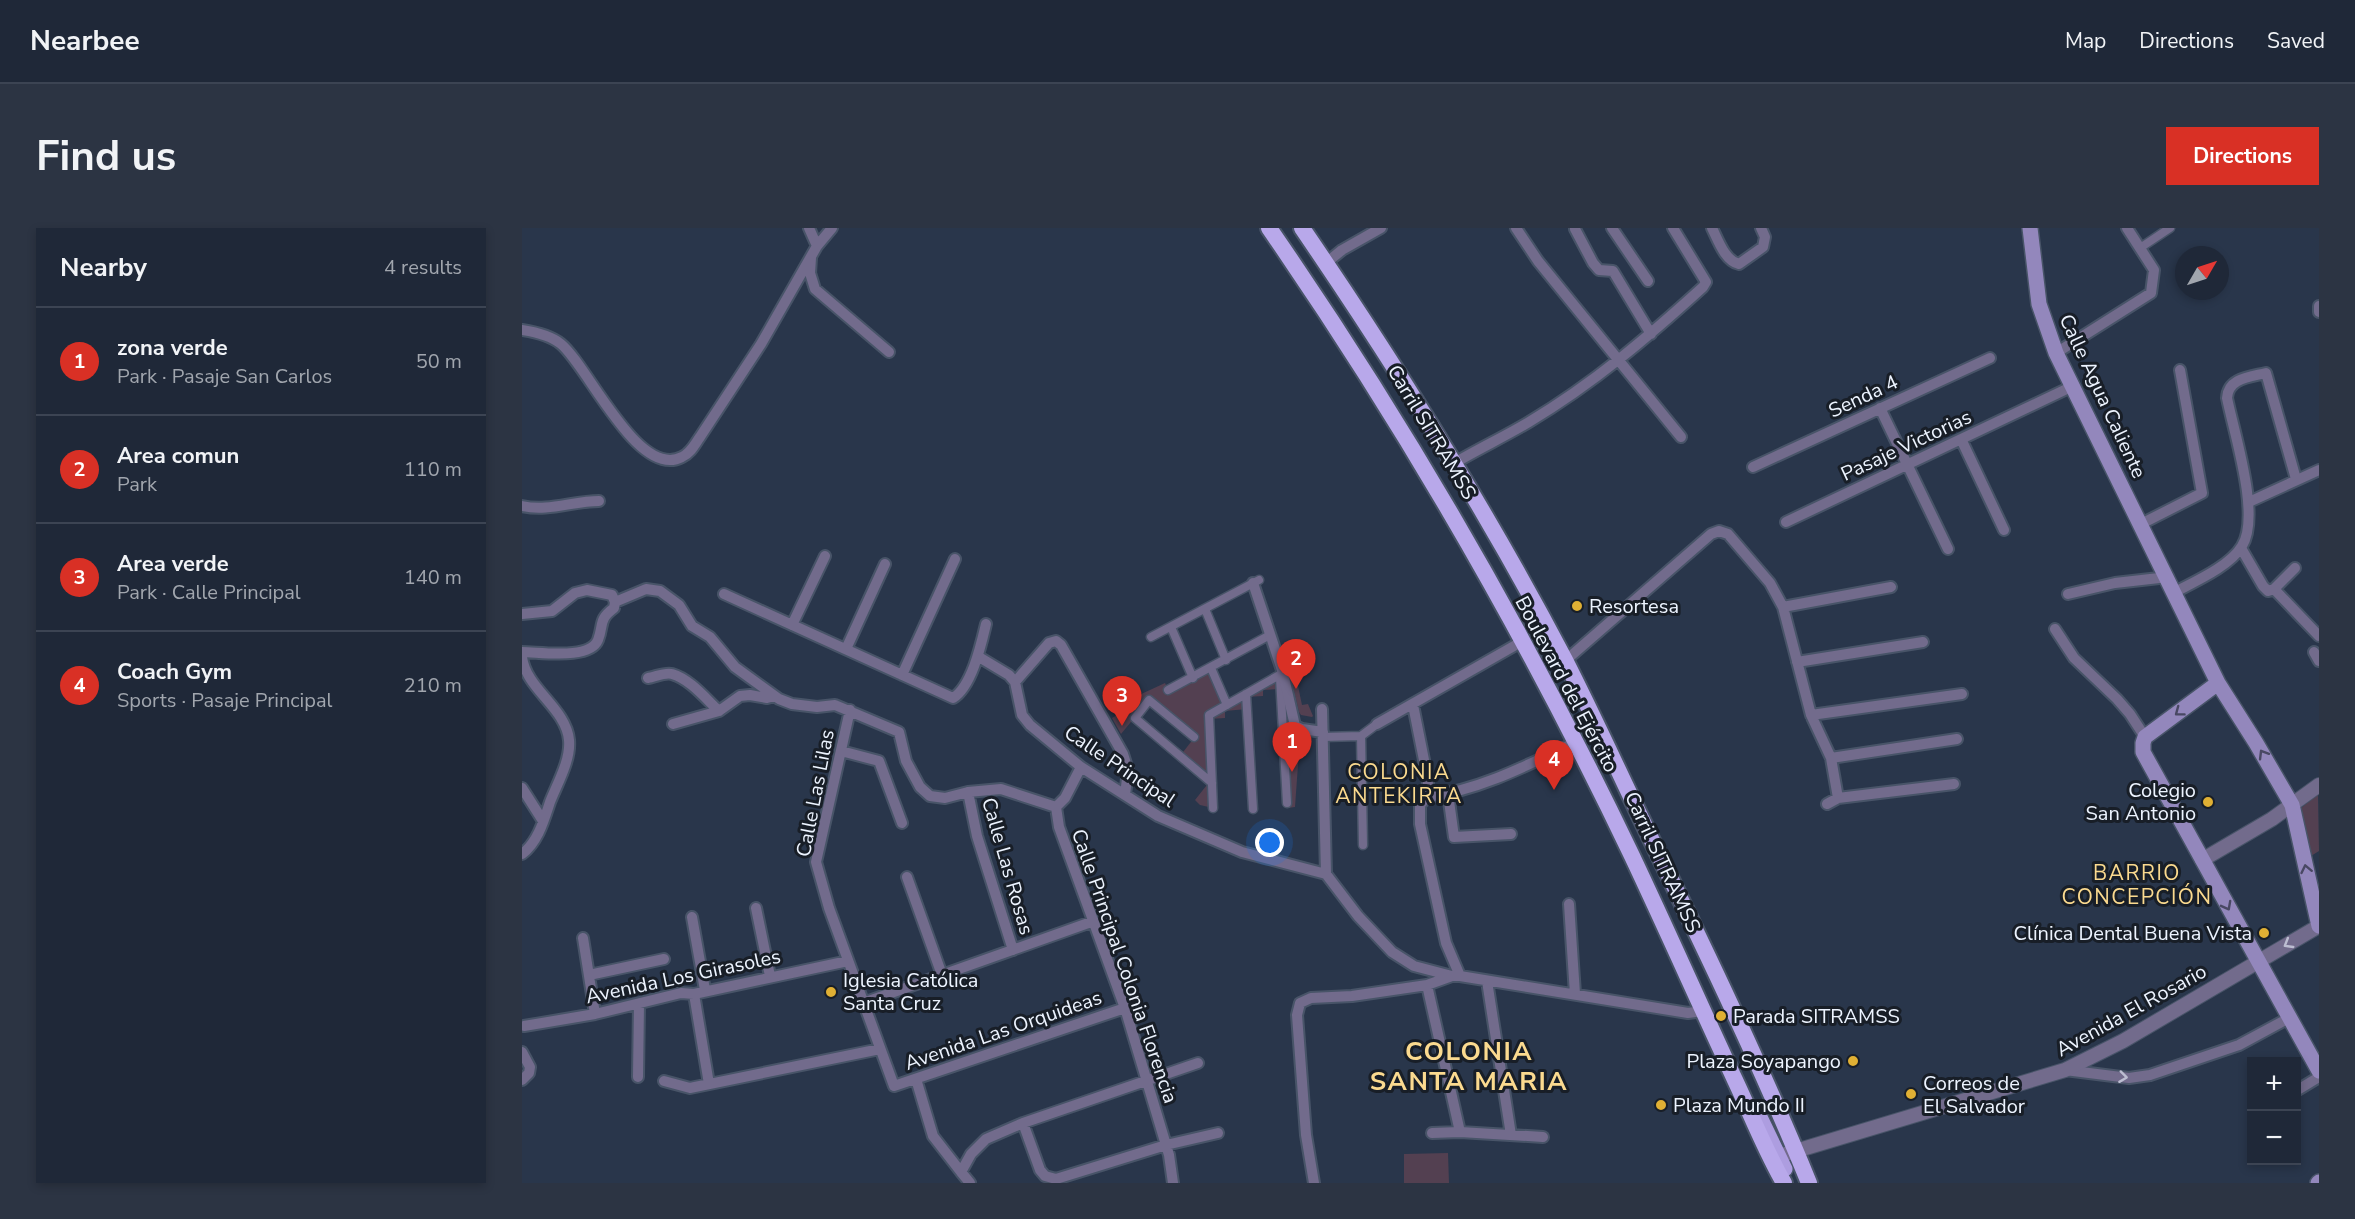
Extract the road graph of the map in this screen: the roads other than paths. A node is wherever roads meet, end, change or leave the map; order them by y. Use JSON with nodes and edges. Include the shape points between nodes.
{"nodes":[{"id":1,"x":809,"y":228,"type":"edge"},
{"id":2,"x":832,"y":228,"type":"edge"},
{"id":3,"x":1269,"y":228,"type":"edge"},
{"id":4,"x":1277,"y":228,"type":"edge"},
{"id":5,"x":1296,"y":228,"type":"edge"},
{"id":6,"x":1302,"y":228,"type":"edge"},
{"id":7,"x":1381,"y":228,"type":"edge"},
{"id":8,"x":1516,"y":228,"type":"edge"},
{"id":9,"x":1612,"y":228,"type":"edge"},
{"id":10,"x":1673,"y":228,"type":"edge"},
{"id":11,"x":1712,"y":228,"type":"edge"},
{"id":12,"x":1761,"y":228,"type":"edge"},
{"id":13,"x":2030,"y":228,"type":"edge"},
{"id":14,"x":2127,"y":228,"type":"edge"},
{"id":15,"x":2170,"y":228,"type":"edge"},
{"id":16,"x":1575,"y":229,"type":"edge"},
{"id":17,"x":2140,"y":248,"type":"junction"},
{"id":18,"x":814,"y":251,"type":"junction"},
{"id":19,"x":1326,"y":263,"type":"junction"},
{"id":20,"x":1648,"y":281,"type":"dead end"},
{"id":21,"x":2319,"y":306,"type":"edge"},
{"id":22,"x":2319,"y":312,"type":"edge"},
{"id":23,"x":522,"y":330,"type":"edge"},
{"id":24,"x":1651,"y":334,"type":"junction"},
{"id":25,"x":890,"y":352,"type":"dead end"},
{"id":26,"x":2056,"y":353,"type":"junction"},
{"id":27,"x":1990,"y":358,"type":"dead end"},
{"id":28,"x":1619,"y":362,"type":"junction"},
{"id":29,"x":2180,"y":370,"type":"dead end"},
{"id":30,"x":2073,"y":386,"type":"junction"},
{"id":31,"x":1880,"y":408,"type":"junction"},
{"id":32,"x":1681,"y":437,"type":"dead end"},
{"id":33,"x":1961,"y":439,"type":"junction"},
{"id":34,"x":1453,"y":464,"type":"junction"},
{"id":35,"x":1907,"y":464,"type":"junction"},
{"id":36,"x":1753,"y":468,"type":"dead end"},
{"id":37,"x":2319,"y":470,"type":"edge"},
{"id":38,"x":2296,"y":479,"type":"junction"},
{"id":39,"x":599,"y":501,"type":"dead end"},
{"id":40,"x":2249,"y":502,"type":"junction"},
{"id":41,"x":522,"y":506,"type":"edge"},
{"id":42,"x":1786,"y":522,"type":"dead end"},
{"id":43,"x":2141,"y":524,"type":"junction"},
{"id":44,"x":2004,"y":530,"type":"dead end"},
{"id":45,"x":2241,"y":548,"type":"junction"},
{"id":46,"x":1948,"y":549,"type":"dead end"},
{"id":47,"x":825,"y":556,"type":"dead end"},
{"id":48,"x":955,"y":559,"type":"dead end"},
{"id":49,"x":885,"y":564,"type":"dead end"},
{"id":50,"x":2295,"y":568,"type":"dead end"},
{"id":51,"x":2167,"y":575,"type":"junction"},
{"id":52,"x":1256,"y":582,"type":"joint"},
{"id":53,"x":1891,"y":587,"type":"dead end"},
{"id":54,"x":2274,"y":589,"type":"junction"},
{"id":55,"x":2175,"y":592,"type":"junction"},
{"id":56,"x":724,"y":594,"type":"dead end"},
{"id":57,"x":2068,"y":594,"type":"dead end"},
{"id":58,"x":615,"y":602,"type":"junction"},
{"id":59,"x":1783,"y":607,"type":"junction"},
{"id":60,"x":1205,"y":609,"type":"junction"},
{"id":61,"x":522,"y":614,"type":"edge"},
{"id":62,"x":986,"y":624,"type":"dead end"},
{"id":63,"x":792,"y":625,"type":"junction"},
{"id":64,"x":1171,"y":627,"type":"junction"},
{"id":65,"x":2055,"y":629,"type":"dead end"},
{"id":66,"x":1270,"y":635,"type":"junction"},
{"id":67,"x":2319,"y":636,"type":"edge"},
{"id":68,"x":1151,"y":637,"type":"dead end"},
{"id":69,"x":1521,"y":642,"type":"junction"},
{"id":70,"x":1923,"y":642,"type":"dead end"},
{"id":71,"x":846,"y":650,"type":"junction"},
{"id":72,"x":522,"y":652,"type":"edge"},
{"id":73,"x":522,"y":657,"type":"edge"},
{"id":74,"x":979,"y":657,"type":"junction"},
{"id":75,"x":1226,"y":660,"type":"junction"},
{"id":76,"x":1565,"y":660,"type":"junction"},
{"id":77,"x":1797,"y":662,"type":"junction"},
{"id":78,"x":1211,"y":668,"type":"junction"},
{"id":79,"x":1282,"y":674,"type":"junction"},
{"id":80,"x":902,"y":675,"type":"junction"},
{"id":81,"x":648,"y":678,"type":"dead end"},
{"id":82,"x":1194,"y":678,"type":"junction"},
{"id":83,"x":1015,"y":682,"type":"junction"},
{"id":84,"x":2218,"y":683,"type":"junction"},
{"id":85,"x":1168,"y":690,"type":"dead end"},
{"id":86,"x":1246,"y":694,"type":"junction"},
{"id":87,"x":1962,"y":694,"type":"dead end"},
{"id":88,"x":774,"y":696,"type":"junction"},
{"id":89,"x":1227,"y":705,"type":"junction"},
{"id":90,"x":1413,"y":705,"type":"junction"},
{"id":91,"x":1322,"y":709,"type":"dead end"},
{"id":92,"x":850,"y":710,"type":"junction"},
{"id":93,"x":719,"y":711,"type":"junction"},
{"id":94,"x":1811,"y":715,"type":"junction"},
{"id":95,"x":673,"y":724,"type":"dead end"},
{"id":96,"x":1377,"y":724,"type":"joint"},
{"id":97,"x":1323,"y":735,"type":"junction"},
{"id":98,"x":1361,"y":736,"type":"junction"},
{"id":99,"x":1194,"y":737,"type":"dead end"},
{"id":100,"x":2145,"y":737,"type":"junction"},
{"id":101,"x":1957,"y":739,"type":"dead end"},
{"id":102,"x":1576,"y":742,"type":"junction"},
{"id":103,"x":841,"y":751,"type":"junction"},
{"id":104,"x":1831,"y":758,"type":"junction"},
{"id":105,"x":1081,"y":767,"type":"junction"},
{"id":106,"x":1212,"y":783,"type":"junction"},
{"id":107,"x":1954,"y":784,"type":"dead end"},
{"id":108,"x":2319,"y":785,"type":"edge"},
{"id":109,"x":522,"y":788,"type":"edge"},
{"id":110,"x":968,"y":792,"type":"junction"},
{"id":111,"x":1448,"y":794,"type":"junction"},
{"id":112,"x":1125,"y":795,"type":"junction"},
{"id":113,"x":1427,"y":797,"type":"junction"},
{"id":114,"x":1838,"y":798,"type":"junction"},
{"id":115,"x":1287,"y":803,"type":"dead end"},
{"id":116,"x":1827,"y":804,"type":"dead end"},
{"id":117,"x":2292,"y":805,"type":"junction"},
{"id":118,"x":1056,"y":807,"type":"junction"},
{"id":119,"x":1214,"y":808,"type":"dead end"},
{"id":120,"x":1252,"y":809,"type":"dead end"},
{"id":121,"x":543,"y":821,"type":"junction"},
{"id":122,"x":903,"y":823,"type":"dead end"},
{"id":123,"x":1511,"y":834,"type":"dead end"},
{"id":124,"x":1363,"y":845,"type":"dead end"},
{"id":125,"x":522,"y":854,"type":"edge"},
{"id":126,"x":2202,"y":860,"type":"junction"},
{"id":127,"x":1326,"y":874,"type":"junction"},
{"id":128,"x":907,"y":877,"type":"dead end"},
{"id":129,"x":1569,"y":904,"type":"dead end"},
{"id":130,"x":756,"y":908,"type":"dead end"},
{"id":131,"x":692,"y":917,"type":"dead end"},
{"id":132,"x":1094,"y":921,"type":"junction"},
{"id":133,"x":2319,"y":926,"type":"edge"},
{"id":134,"x":583,"y":938,"type":"dead end"},
{"id":135,"x":1013,"y":950,"type":"junction"},
{"id":136,"x":664,"y":959,"type":"dead end"},
{"id":137,"x":848,"y":961,"type":"junction"},
{"id":138,"x":2258,"y":963,"type":"junction"},
{"id":139,"x":589,"y":975,"type":"junction"},
{"id":140,"x":942,"y":975,"type":"junction"},
{"id":141,"x":770,"y":976,"type":"junction"},
{"id":142,"x":1456,"y":976,"type":"junction"},
{"id":143,"x":1487,"y":981,"type":"junction"},
{"id":144,"x":1427,"y":985,"type":"junction"},
{"id":145,"x":705,"y":990,"type":"junction"},
{"id":146,"x":693,"y":994,"type":"junction"},
{"id":147,"x":1575,"y":994,"type":"junction"},
{"id":148,"x":864,"y":1003,"type":"junction"},
{"id":149,"x":639,"y":1004,"type":"junction"},
{"id":150,"x":1125,"y":1008,"type":"junction"},
{"id":151,"x":1703,"y":1011,"type":"junction"},
{"id":152,"x":595,"y":1014,"type":"junction"},
{"id":153,"x":2289,"y":1018,"type":"junction"},
{"id":154,"x":524,"y":1026,"type":"dead end"},
{"id":155,"x":880,"y":1049,"type":"junction"},
{"id":156,"x":522,"y":1052,"type":"edge"},
{"id":157,"x":1198,"y":1063,"type":"dead end"},
{"id":158,"x":2065,"y":1070,"type":"junction"},
{"id":159,"x":2319,"y":1071,"type":"edge"},
{"id":160,"x":638,"y":1077,"type":"dead end"},
{"id":161,"x":2319,"y":1077,"type":"edge"},
{"id":162,"x":916,"y":1079,"type":"junction"},
{"id":163,"x":522,"y":1080,"type":"edge"},
{"id":164,"x":1147,"y":1081,"type":"junction"},
{"id":165,"x":664,"y":1082,"type":"dead end"},
{"id":166,"x":709,"y":1084,"type":"junction"},
{"id":167,"x":894,"y":1086,"type":"joint"},
{"id":168,"x":2301,"y":1088,"type":"edge"},
{"id":169,"x":1782,"y":1118,"type":"junction"},
{"id":170,"x":1023,"y":1123,"type":"junction"},
{"id":171,"x":1460,"y":1132,"type":"junction"},
{"id":172,"x":1218,"y":1133,"type":"dead end"},
{"id":173,"x":1432,"y":1133,"type":"dead end"},
{"id":174,"x":1511,"y":1135,"type":"junction"},
{"id":175,"x":1542,"y":1137,"type":"dead end"},
{"id":176,"x":1166,"y":1145,"type":"junction"},
{"id":177,"x":1796,"y":1151,"type":"junction"},
{"id":178,"x":1779,"y":1156,"type":"junction"},
{"id":179,"x":961,"y":1172,"type":"junction"},
{"id":180,"x":970,"y":1183,"type":"edge"},
{"id":181,"x":1173,"y":1183,"type":"edge"},
{"id":182,"x":1314,"y":1183,"type":"edge"},
{"id":183,"x":1784,"y":1183,"type":"edge"},
{"id":184,"x":1790,"y":1183,"type":"edge"},
{"id":185,"x":1809,"y":1183,"type":"edge"}],
"edges":[{"from":1,"to":18,"type":"street"},
{"from":2,"to":18,"type":"street"},
{"from":3,"to":69,"type":"highway","name":"Boulevard del Ejército","via":[[1322,305],[1425,471]]},
{"from":4,"to":178,"type":"main road","name":"Carril SITRAMSS","via":[[1410,434],[1506,598],[1620,819]]},
{"from":5,"to":169,"type":"main road","name":"Carril SITRAMSS","via":[[1409,399],[1520,590],[1598,739],[1749,1057]]},
{"from":6,"to":19,"type":"highway","name":"Boulevard del Ejército"},
{"from":7,"to":19,"type":"street"},
{"from":8,"to":28,"type":"street"},
{"from":9,"to":20,"type":"street"},
{"from":10,"to":24,"type":"street","via":[[1705,285]]},
{"from":11,"to":12,"type":"street","via":[[1731,261],[1739,264],[1763,248],[1765,237]]},
{"from":13,"to":26,"type":"main road","name":"Calle Agua Caliente","via":[[2039,304]]},
{"from":14,"to":17,"type":"street"},
{"from":15,"to":17,"type":"street"},
{"from":16,"to":24,"type":"street","via":[[1596,268],[1610,270],[1617,277]]},
{"from":17,"to":26,"type":"street","via":[[2154,270],[2151,293]]},
{"from":18,"to":23,"type":"street","via":[[760,344],[691,451],[682,458],[672,460],[646,450],[623,430],[578,361],[560,343]]},
{"from":18,"to":25,"type":"street","via":[[810,273],[815,289]]},
{"from":19,"to":34,"type":"highway","name":"Boulevard del Ejército"},
{"from":21,"to":22,"type":"street"},
{"from":24,"to":28,"type":"street"},
{"from":26,"to":30,"type":"main road","name":"Calle Agua Caliente"},
{"from":27,"to":31,"type":"street","name":"Senda 4"},
{"from":28,"to":32,"type":"street"},
{"from":28,"to":34,"type":"street","via":[[1529,422]]},
{"from":29,"to":43,"type":"street","via":[[2202,493]]},
{"from":30,"to":33,"type":"street","name":"Pasaje Victorias"},
{"from":30,"to":43,"type":"main road","name":"Calle Agua Caliente"},
{"from":31,"to":35,"type":"street"},
{"from":31,"to":36,"type":"street","name":"Senda 4"},
{"from":33,"to":35,"type":"street","name":"Pasaje Victorias"},
{"from":33,"to":44,"type":"street"},
{"from":34,"to":76,"type":"highway","name":"Boulevard del Ejército"},
{"from":35,"to":42,"type":"street","name":"Pasaje Victorias"},
{"from":35,"to":46,"type":"street"},
{"from":37,"to":38,"type":"street"},
{"from":38,"to":40,"type":"street"},
{"from":38,"to":40,"type":"street","via":[[2266,373],[2235,382],[2227,393]]},
{"from":39,"to":41,"type":"street","via":[[550,508]]},
{"from":40,"to":45,"type":"street","via":[[2249,532]]},
{"from":43,"to":51,"type":"main road","name":"Calle Agua Caliente"},
{"from":45,"to":54,"type":"street","via":[[2263,586],[2268,591]]},
{"from":45,"to":55,"type":"street","via":[[2207,575]]},
{"from":47,"to":63,"type":"street"},
{"from":48,"to":80,"type":"street"},
{"from":49,"to":71,"type":"street"},
{"from":50,"to":54,"type":"street"},
{"from":51,"to":55,"type":"main road","name":"Calle Agua Caliente"},
{"from":51,"to":57,"type":"street"},
{"from":52,"to":60,"type":"street"},
{"from":52,"to":66,"type":"street"},
{"from":53,"to":59,"type":"street"},
{"from":54,"to":67,"type":"street"},
{"from":55,"to":84,"type":"main road","name":"Calle Agua Caliente"},
{"from":56,"to":63,"type":"street"},
{"from":58,"to":61,"type":"street","via":[[612,596],[586,590],[575,593],[552,611]]},
{"from":58,"to":72,"type":"street","via":[[614,608],[604,615],[597,643],[590,650]]},
{"from":58,"to":88,"type":"street","via":[[646,589],[660,591],[679,605],[692,626],[710,637],[735,667]]},
{"from":59,"to":76,"type":"street","via":[[1750,557],[1728,534],[1719,531],[1690,551]]},
{"from":59,"to":77,"type":"street"},
{"from":60,"to":64,"type":"street"},
{"from":60,"to":75,"type":"street"},
{"from":62,"to":74,"type":"street"},
{"from":63,"to":71,"type":"street"},
{"from":64,"to":68,"type":"street"},
{"from":64,"to":82,"type":"street"},
{"from":65,"to":100,"type":"street","via":[[2074,658],[2117,699]]},
{"from":66,"to":75,"type":"street"},
{"from":66,"to":79,"type":"street"},
{"from":69,"to":90,"type":"street"},
{"from":69,"to":102,"type":"highway","name":"Boulevard del Ejército"},
{"from":70,"to":77,"type":"street"},
{"from":71,"to":80,"type":"street"},
{"from":73,"to":121,"type":"street","via":[[535,687],[552,706],[569,741]]},
{"from":74,"to":80,"type":"street","via":[[961,693],[953,698]]},
{"from":74,"to":83,"type":"street"},
{"from":75,"to":78,"type":"street"},
{"from":76,"to":169,"type":"highway","name":"Boulevard del Ejército","via":[[1721,981]]},
{"from":77,"to":94,"type":"street"},
{"from":78,"to":82,"type":"street"},
{"from":78,"to":89,"type":"street"},
{"from":79,"to":86,"type":"street"},
{"from":79,"to":97,"type":"street","via":[[1296,726]]},
{"from":79,"to":115,"type":"street"},
{"from":81,"to":93,"type":"street","via":[[670,673],[679,677]]},
{"from":82,"to":85,"type":"street"},
{"from":83,"to":105,"type":"street","name":"Calle Principal","via":[[1022,715]]},
{"from":83,"to":112,"type":"street","via":[[1049,643],[1056,641],[1061,645],[1123,754],[1128,770]]},
{"from":84,"to":100,"type":"main road","one_way":true},
{"from":117,"to":84,"type":"main road","name":"Calle Agua Caliente","one_way":true},
{"from":86,"to":89,"type":"street"},
{"from":86,"to":120,"type":"street"},
{"from":87,"to":94,"type":"street"},
{"from":88,"to":92,"type":"street","via":[[792,704],[835,705]]},
{"from":88,"to":93,"type":"street","via":[[740,696]]},
{"from":89,"to":106,"type":"street","via":[[1209,715]]},
{"from":90,"to":96,"type":"street"},
{"from":90,"to":113,"type":"street","via":[[1428,780]]},
{"from":91,"to":97,"type":"street"},
{"from":92,"to":103,"type":"street","name":"Calle Las Lilas"},
{"from":92,"to":110,"type":"street","via":[[899,732],[906,761],[920,787],[930,796],[945,798]]},
{"from":93,"to":95,"type":"street"},
{"from":94,"to":104,"type":"street"},
{"from":96,"to":98,"type":"street"},
{"from":97,"to":98,"type":"street"},
{"from":97,"to":127,"type":"street"},
{"from":98,"to":124,"type":"street"},
{"from":99,"to":106,"type":"street","via":[[1149,700],[1135,718]]},
{"from":100,"to":126,"type":"main road","via":[[2143,752]]},
{"from":101,"to":104,"type":"street"},
{"from":102,"to":111,"type":"street","via":[[1515,771]]},
{"from":102,"to":151,"type":"highway","name":"Boulevard del Ejército"},
{"from":103,"to":122,"type":"street","via":[[879,761]]},
{"from":103,"to":137,"type":"street","name":"Calle Las Lilas","via":[[816,862]]},
{"from":104,"to":114,"type":"street"},
{"from":105,"to":112,"type":"street","name":"Calle Principal"},
{"from":105,"to":118,"type":"street","name":"Calle Principal Colonia Florencia"},
{"from":106,"to":119,"type":"street"},
{"from":107,"to":114,"type":"street"},
{"from":108,"to":117,"type":"street"},
{"from":109,"to":121,"type":"street"},
{"from":110,"to":118,"type":"street","via":[[1001,789]]},
{"from":110,"to":135,"type":"street","name":"Calle Las Rosas","via":[[976,836]]},
{"from":111,"to":113,"type":"street"},
{"from":111,"to":123,"type":"street","via":[[1454,837]]},
{"from":112,"to":127,"type":"street","name":"Calle Principal","via":[[1158,816],[1242,852]]},
{"from":113,"to":142,"type":"street","via":[[1420,805],[1420,824]]},
{"from":114,"to":116,"type":"street"},
{"from":117,"to":126,"type":"street"},
{"from":133,"to":117,"type":"main road","name":"Calle Agua Caliente","one_way":true},
{"from":118,"to":132,"type":"street","name":"Calle Principal Colonia Florencia","via":[[1059,827]]},
{"from":121,"to":125,"type":"street"},
{"from":126,"to":138,"type":"main road","one_way":true},
{"from":127,"to":142,"type":"street","via":[[1392,952],[1414,966]]},
{"from":128,"to":140,"type":"street"},
{"from":129,"to":147,"type":"street"},
{"from":130,"to":141,"type":"street"},
{"from":131,"to":145,"type":"street"},
{"from":132,"to":135,"type":"street"},
{"from":132,"to":150,"type":"street","name":"Calle Principal Colonia Florencia"},
{"from":133,"to":138,"type":"street","name":"Avenida El Rosario","one_way":true},
{"from":134,"to":139,"type":"street"},
{"from":135,"to":140,"type":"street"},
{"from":136,"to":139,"type":"street"},
{"from":137,"to":141,"type":"street","name":"Avenida Los Girasoles"},
{"from":137,"to":148,"type":"street","name":"Calle Las Lilas"},
{"from":138,"to":153,"type":"main road"},
{"from":138,"to":158,"type":"street","name":"Avenida El Rosario","via":[[2111,1048]]},
{"from":139,"to":152,"type":"street"},
{"from":140,"to":148,"type":"street"},
{"from":141,"to":145,"type":"street","name":"Avenida Los Girasoles"},
{"from":142,"to":143,"type":"street"},
{"from":142,"to":144,"type":"street"},
{"from":143,"to":147,"type":"street"},
{"from":143,"to":174,"type":"street"},
{"from":144,"to":171,"type":"street"},
{"from":144,"to":182,"type":"street","via":[[1311,998],[1300,1003],[1297,1015],[1306,1136]]},
{"from":145,"to":146,"type":"street","name":"Avenida Los Girasoles"},
{"from":146,"to":149,"type":"street","name":"Avenida Los Girasoles","via":[[681,993]]},
{"from":146,"to":166,"type":"street"},
{"from":147,"to":151,"type":"street","via":[[1688,1014]]},
{"from":148,"to":155,"type":"street","name":"Calle Las Lilas"},
{"from":149,"to":152,"type":"street","name":"Avenida Los Girasoles"},
{"from":149,"to":160,"type":"street"},
{"from":150,"to":162,"type":"street","name":"Avenida Las Orquideas"},
{"from":150,"to":164,"type":"street","name":"Calle Principal Colonia Florencia"},
{"from":151,"to":183,"type":"highway","name":"Boulevard del Ejército"},
{"from":152,"to":154,"type":"street","name":"Avenida Los Girasoles"},
{"from":158,"to":153,"type":"street","one_way":true,"via":[[2129,1078],[2150,1075],[2239,1045]]},
{"from":153,"to":159,"type":"main road"},
{"from":155,"to":166,"type":"street"},
{"from":155,"to":167,"type":"street","name":"Calle Las Lilas"},
{"from":156,"to":163,"type":"street","via":[[530,1067]]},
{"from":157,"to":164,"type":"street"},
{"from":158,"to":177,"type":"street","name":"Avenida El Rosario"},
{"from":161,"to":168,"type":"street"},
{"from":162,"to":167,"type":"street","name":"Avenida Las Orquideas"},
{"from":162,"to":179,"type":"street","via":[[933,1136]]},
{"from":164,"to":170,"type":"street"},
{"from":164,"to":176,"type":"street","name":"Calle Principal Colonia Florencia"},
{"from":165,"to":166,"type":"street","via":[[690,1088]]},
{"from":169,"to":177,"type":"highway","name":"Boulevard del Ejército"},
{"from":170,"to":176,"type":"street","via":[[1041,1170],[1045,1176],[1056,1179]]},
{"from":170,"to":179,"type":"street","via":[[986,1139]]},
{"from":171,"to":173,"type":"street"},
{"from":171,"to":174,"type":"street"},
{"from":172,"to":176,"type":"street"},
{"from":174,"to":175,"type":"street"},
{"from":176,"to":181,"type":"street","name":"Calle Principal Colonia Florencia"},
{"from":177,"to":178,"type":"street","name":"Avenida El Rosario"},
{"from":177,"to":185,"type":"highway","name":"Boulevard del Ejército"},
{"from":178,"to":184,"type":"main road","name":"Carril SITRAMSS"},
{"from":179,"to":180,"type":"street"}]}
